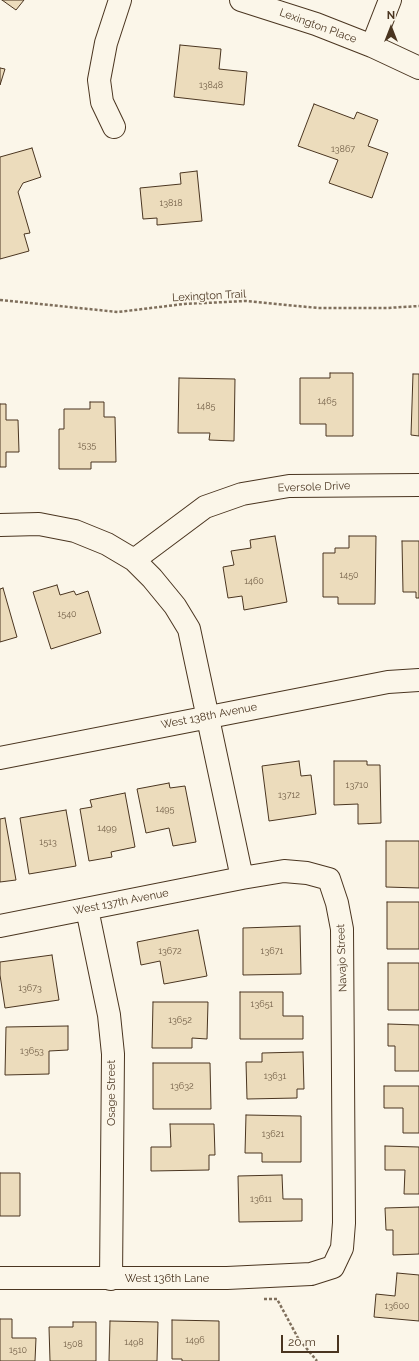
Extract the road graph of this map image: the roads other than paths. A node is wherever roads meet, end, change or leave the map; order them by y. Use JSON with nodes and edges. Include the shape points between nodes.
{"nodes":[{"id":1,"x":120,"y":0,"type":"edge"},
{"id":2,"x":241,"y":0,"type":"edge"},
{"id":3,"x":390,"y":0,"type":"edge"},
{"id":4,"x":372,"y":46,"type":"junction"},
{"id":5,"x":419,"y":68,"type":"edge"},
{"id":6,"x":114,"y":127,"type":"dead end"},
{"id":7,"x":419,"y":485,"type":"edge"},
{"id":8,"x":0,"y":525,"type":"edge"},
{"id":9,"x":134,"y":560,"type":"junction"},
{"id":10,"x":419,"y":680,"type":"edge"},
{"id":11,"x":209,"y":716,"type":"junction"},
{"id":12,"x":0,"y":758,"type":"edge"},
{"id":13,"x":242,"y":878,"type":"junction"},
{"id":14,"x":87,"y":909,"type":"junction"},
{"id":15,"x":0,"y":926,"type":"edge"},
{"id":16,"x":333,"y":1267,"type":"joint"},
{"id":17,"x":0,"y":1278,"type":"edge"},
{"id":18,"x":111,"y":1279,"type":"junction"}],
"edges":[{"from":1,"to":6,"type":"street","via":[[106,43],[99,80],[102,102]]},
{"from":2,"to":4,"type":"street","name":"Lexington Place","via":[[316,24]]},
{"from":3,"to":4,"type":"street"},
{"from":4,"to":5,"type":"street","name":"Lexington Place"},
{"from":7,"to":9,"type":"street","name":"Eversole Drive","via":[[289,486],[242,494],[205,507]]},
{"from":8,"to":9,"type":"street","via":[[39,524],[75,532],[107,544]]},
{"from":9,"to":11,"type":"street","via":[[175,606],[190,629]]},
{"from":10,"to":11,"type":"street","name":"West 138th Avenue","via":[[388,682]]},
{"from":11,"to":12,"type":"street","name":"West 138th Avenue"},
{"from":11,"to":13,"type":"street"},
{"from":13,"to":14,"type":"street","name":"West 137th Avenue"},
{"from":13,"to":16,"type":"street","name":"Navajo Street","via":[[284,871],[307,873],[329,879],[337,903],[342,929],[344,1223],[342,1248]]},
{"from":14,"to":15,"type":"street","name":"West 137th Avenue"},
{"from":14,"to":18,"type":"street","name":"Osage Street","via":[[109,1015],[112,1054]]},
{"from":16,"to":18,"type":"street","name":"West 136th Lane","via":[[311,1274],[287,1276]]},
{"from":17,"to":18,"type":"street","name":"West 136th Lane"}]}
